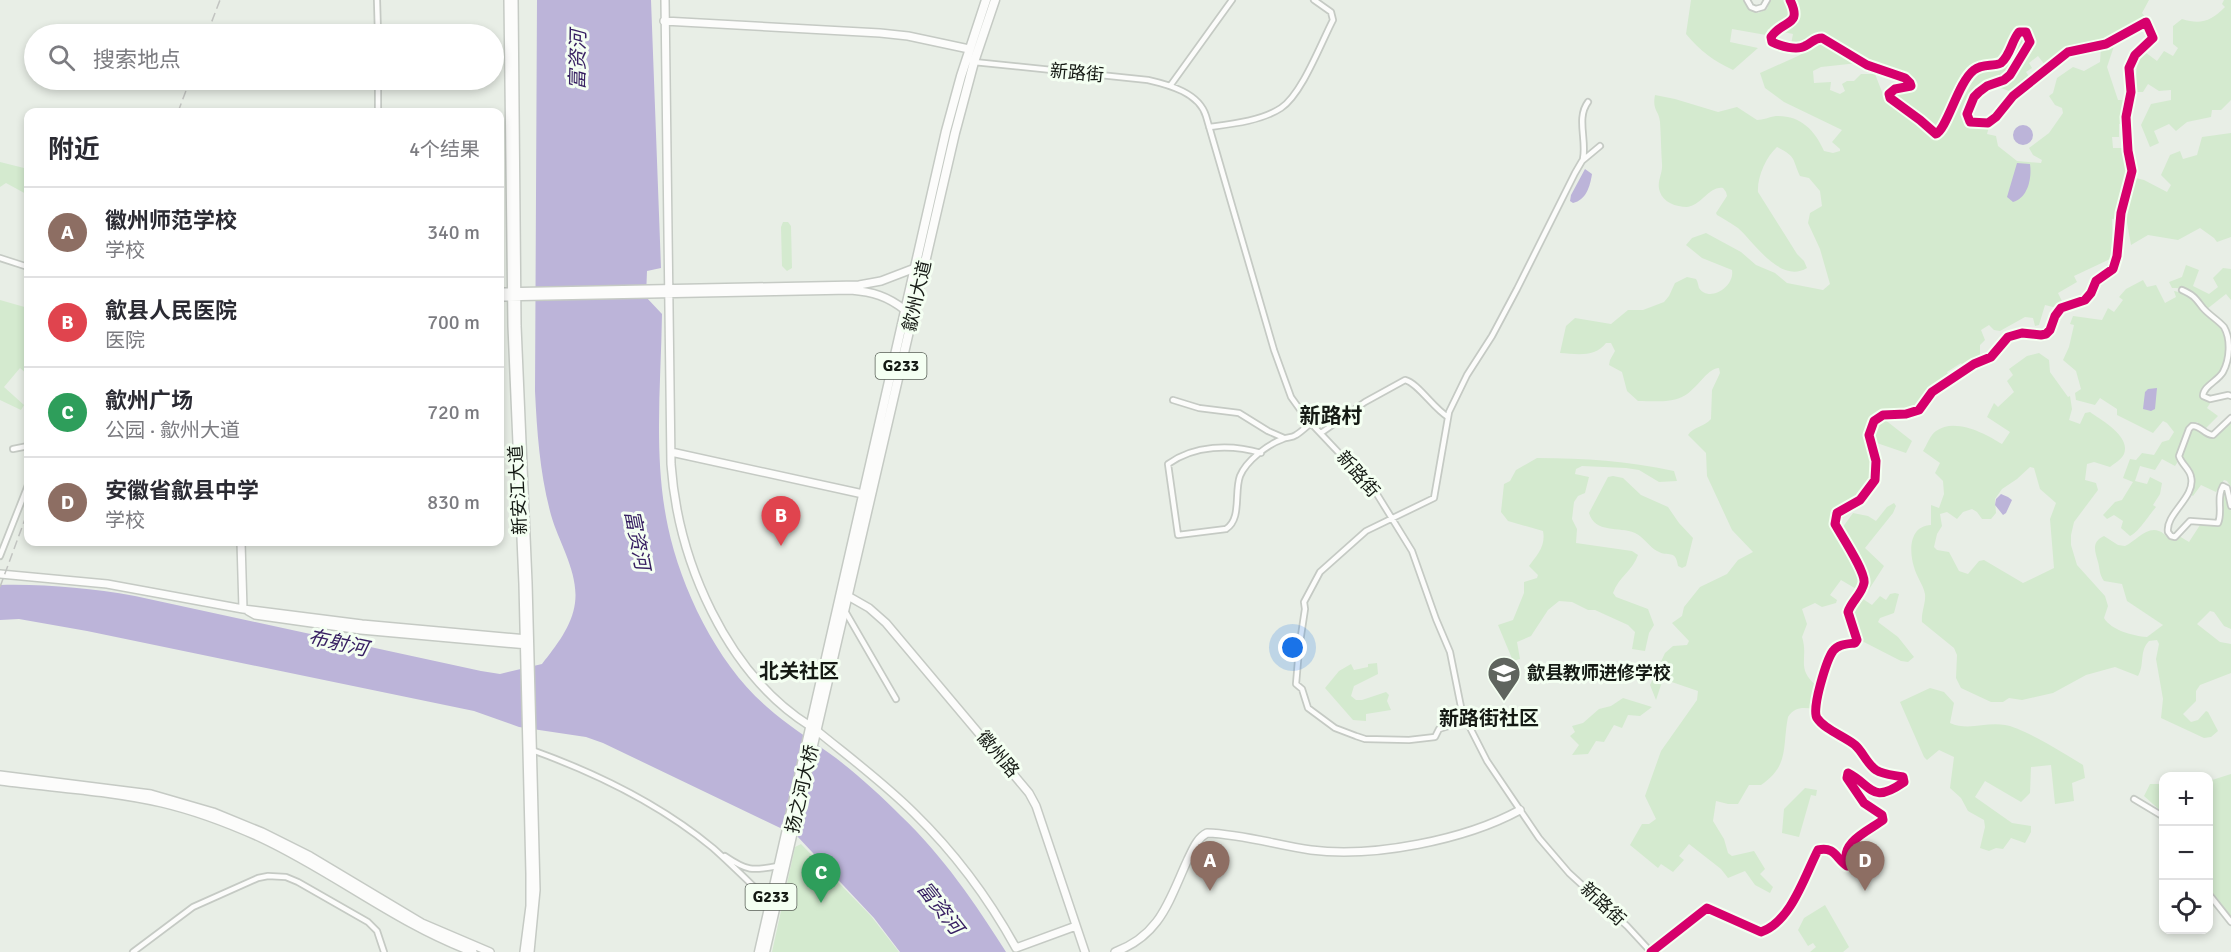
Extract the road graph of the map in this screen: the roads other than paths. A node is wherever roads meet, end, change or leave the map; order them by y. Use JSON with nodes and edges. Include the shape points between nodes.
{"nodes":[{"id":1,"x":377,"y":0,"type":"edge"},
{"id":2,"x":508,"y":0,"type":"edge"},
{"id":3,"x":514,"y":0,"type":"edge"},
{"id":4,"x":664,"y":0,"type":"edge"},
{"id":5,"x":986,"y":0,"type":"edge"},
{"id":6,"x":995,"y":0,"type":"edge"},
{"id":7,"x":1232,"y":0,"type":"edge"},
{"id":8,"x":1314,"y":0,"type":"edge"},
{"id":9,"x":1747,"y":0,"type":"edge"},
{"id":10,"x":1767,"y":0,"type":"edge"},
{"id":11,"x":1791,"y":0,"type":"edge"},
{"id":12,"x":664,"y":21,"type":"junction"},
{"id":13,"x":378,"y":24,"type":"edge"},
{"id":14,"x":969,"y":49,"type":"junction"},
{"id":15,"x":974,"y":62,"type":"junction"},
{"id":16,"x":1170,"y":86,"type":"junction"},
{"id":17,"x":378,"y":90,"type":"edge"},
{"id":18,"x":1588,"y":102,"type":"dead end"},
{"id":19,"x":378,"y":108,"type":"edge"},
{"id":20,"x":1209,"y":127,"type":"junction"},
{"id":21,"x":1600,"y":146,"type":"dead end"},
{"id":22,"x":1582,"y":161,"type":"junction"},
{"id":23,"x":0,"y":258,"type":"edge"},
{"id":24,"x":24,"y":266,"type":"edge"},
{"id":25,"x":915,"y":268,"type":"junction"},
{"id":26,"x":2182,"y":290,"type":"dead end"},
{"id":27,"x":670,"y":291,"type":"junction"},
{"id":28,"x":504,"y":292,"type":"edge"},
{"id":29,"x":518,"y":294,"type":"junction"},
{"id":30,"x":504,"y":296,"type":"edge"},
{"id":31,"x":905,"y":310,"type":"junction"},
{"id":32,"x":2231,"y":396,"type":"edge"},
{"id":33,"x":1173,"y":400,"type":"dead end"},
{"id":34,"x":1448,"y":417,"type":"junction"},
{"id":35,"x":2231,"y":418,"type":"edge"},
{"id":36,"x":1311,"y":423,"type":"junction"},
{"id":37,"x":1321,"y":433,"type":"junction"},
{"id":38,"x":1285,"y":438,"type":"junction"},
{"id":39,"x":24,"y":447,"type":"edge"},
{"id":40,"x":13,"y":449,"type":"dead end"},
{"id":41,"x":671,"y":452,"type":"junction"},
{"id":42,"x":1261,"y":453,"type":"junction"},
{"id":43,"x":863,"y":494,"type":"junction"},
{"id":44,"x":24,"y":495,"type":"edge"},
{"id":45,"x":2231,"y":506,"type":"edge"},
{"id":46,"x":1393,"y":519,"type":"junction"},
{"id":47,"x":241,"y":546,"type":"edge"},
{"id":48,"x":0,"y":556,"type":"edge"},
{"id":49,"x":0,"y":574,"type":"edge"},
{"id":50,"x":848,"y":596,"type":"junction"},
{"id":51,"x":243,"y":609,"type":"junction"},
{"id":52,"x":845,"y":610,"type":"junction"},
{"id":53,"x":527,"y":642,"type":"junction"},
{"id":54,"x":896,"y":699,"type":"dead end"},
{"id":55,"x":1465,"y":722,"type":"junction"},
{"id":56,"x":813,"y":731,"type":"junction"},
{"id":57,"x":529,"y":736,"type":"junction"},
{"id":58,"x":532,"y":750,"type":"junction"},
{"id":59,"x":0,"y":775,"type":"edge"},
{"id":60,"x":0,"y":781,"type":"edge"},
{"id":61,"x":2134,"y":799,"type":"dead end"},
{"id":62,"x":1520,"y":810,"type":"junction"},
{"id":63,"x":2159,"y":815,"type":"edge"},
{"id":64,"x":787,"y":843,"type":"junction"},
{"id":65,"x":712,"y":848,"type":"junction"},
{"id":66,"x":778,"y":866,"type":"junction"},
{"id":67,"x":2213,"y":899,"type":"edge"},
{"id":68,"x":770,"y":902,"type":"junction"},
{"id":69,"x":2231,"y":922,"type":"edge"},
{"id":70,"x":1076,"y":926,"type":"junction"},
{"id":71,"x":1017,"y":950,"type":"edge"},
{"id":72,"x":133,"y":952,"type":"edge"},
{"id":73,"x":384,"y":952,"type":"edge"},
{"id":74,"x":473,"y":952,"type":"edge"},
{"id":75,"x":490,"y":952,"type":"edge"},
{"id":76,"x":524,"y":952,"type":"edge"},
{"id":77,"x":530,"y":952,"type":"edge"},
{"id":78,"x":759,"y":952,"type":"edge"},
{"id":79,"x":765,"y":952,"type":"edge"},
{"id":80,"x":1085,"y":952,"type":"edge"},
{"id":81,"x":1115,"y":952,"type":"edge"},
{"id":82,"x":1651,"y":952,"type":"edge"}],
"edges":[{"from":1,"to":13,"type":"street"},
{"from":2,"to":29,"type":"street","name":"新安江大道"},
{"from":3,"to":29,"type":"street","name":"新安江大道"},
{"from":4,"to":12,"type":"street"},
{"from":5,"to":14,"type":"highway","name":"歙州大道","number":"G233"},
{"from":6,"to":15,"type":"highway","name":"歙州大道","number":"G233"},
{"from":7,"to":16,"type":"street"},
{"from":8,"to":20,"type":"street","via":[[1331,12],[1333,20],[1308,72],[1289,100],[1264,115]]},
{"from":9,"to":10,"type":"street","via":[[1756,9]]},
{"from":11,"to":82,"type":"street","via":[[1795,16],[1776,30],[1772,42],[1799,48],[1822,38],[1867,65],[1905,78],[1911,86],[1894,90],[1889,94],[1891,100],[1936,134],[1971,73],[1983,65],[2001,63],[2019,32],[2026,32],[2030,42],[2006,79],[1976,94],[1967,114],[1970,122],[1993,120],[2013,96],[2068,52],[2106,44],[2146,22],[2153,38],[2135,55],[2129,68],[2131,92],[2126,117],[2132,171],[2113,269],[2096,281],[2085,300],[2061,308],[2046,334],[2008,337],[1991,357],[1932,392],[1919,410],[1883,415],[1874,421],[1869,435],[1876,461],[1875,480],[1860,500],[1835,518],[1864,583],[1848,612],[1857,640],[1838,646],[1831,654],[1815,713],[1857,747],[1874,769],[1903,777],[1904,782],[1879,793],[1848,773],[1847,778],[1862,801],[1882,815],[1883,820],[1851,844],[1847,866],[1837,855],[1818,850],[1796,896],[1780,920],[1767,930],[1761,932],[1707,908]]},
{"from":12,"to":14,"type":"street","via":[[880,33]]},
{"from":12,"to":27,"type":"street"},
{"from":14,"to":25,"type":"highway","name":"歙州大道","number":"G233"},
{"from":15,"to":16,"type":"street","name":"新路街","via":[[1148,80]]},
{"from":15,"to":50,"type":"highway","name":"歙州大道","number":"G233","via":[[954,133]]},
{"from":16,"to":20,"type":"street","name":"新路街","via":[[1198,101]]},
{"from":17,"to":19,"type":"street"},
{"from":18,"to":22,"type":"street","via":[[1582,114]]},
{"from":20,"to":36,"type":"street","name":"新路街","via":[[1288,391]]},
{"from":21,"to":22,"type":"street"},
{"from":22,"to":34,"type":"street"},
{"from":23,"to":24,"type":"street"},
{"from":25,"to":27,"type":"street","via":[[860,285]]},
{"from":25,"to":31,"type":"highway","name":"歙州大道","number":"G233"},
{"from":26,"to":32,"type":"street","via":[[2197,297],[2225,328],[2230,343],[2222,374],[2204,389],[2203,396]]},
{"from":27,"to":29,"type":"street"},
{"from":27,"to":31,"type":"street","via":[[851,290],[878,293]]},
{"from":27,"to":41,"type":"street"},
{"from":28,"to":29,"type":"street"},
{"from":29,"to":30,"type":"street"},
{"from":29,"to":53,"type":"street","name":"新安江大道"},
{"from":31,"to":43,"type":"highway","name":"歙州大道","number":"G233"},
{"from":33,"to":38,"type":"street","via":[[1239,413]]},
{"from":34,"to":37,"type":"street","via":[[1432,406],[1413,382],[1406,380],[1365,402]]},
{"from":34,"to":46,"type":"street","via":[[1434,498]]},
{"from":35,"to":45,"type":"street","via":[[2213,435],[2196,426],[2189,429],[2179,456],[2191,480],[2182,503],[2168,522],[2168,532],[2175,537],[2190,521],[2218,523],[2223,486]]},
{"from":36,"to":37,"type":"street","name":"新路街"},
{"from":36,"to":38,"type":"street"},
{"from":37,"to":46,"type":"street","name":"新路街","via":[[1368,482]]},
{"from":38,"to":42,"type":"street"},
{"from":39,"to":40,"type":"street"},
{"from":41,"to":43,"type":"street"},
{"from":41,"to":56,"type":"street","via":[[684,538],[713,614],[769,693]]},
{"from":42,"to":42,"type":"street","via":[[1240,475],[1231,527],[1178,535],[1168,464],[1184,454],[1204,449],[1236,448]]},
{"from":43,"to":56,"type":"highway","name":"歙州大道","number":"G233"},
{"from":44,"to":48,"type":"street"},
{"from":46,"to":55,"type":"street","name":"新路街","via":[[1412,551],[1450,652]]},
{"from":46,"to":55,"type":"street","via":[[1366,531],[1314,581],[1304,602],[1296,684],[1302,689],[1308,708],[1335,728],[1365,739],[1435,736],[1439,729]]},
{"from":47,"to":51,"type":"street"},
{"from":49,"to":51,"type":"street","via":[[107,584]]},
{"from":50,"to":52,"type":"highway","name":"歙州大道","number":"G233"},
{"from":50,"to":70,"type":"street","name":"徽州路","via":[[886,623],[1025,787],[1036,806]]},
{"from":51,"to":53,"type":"street","via":[[255,615],[361,630]]},
{"from":52,"to":54,"type":"street"},
{"from":52,"to":56,"type":"highway","name":"歙州大道","number":"G233"},
{"from":53,"to":57,"type":"street","name":"新安江大道"},
{"from":55,"to":62,"type":"street","name":"新路街"},
{"from":56,"to":64,"type":"highway","name":"扬之河大桥","number":"G233"},
{"from":56,"to":71,"type":"street","via":[[927,825],[974,882]]},
{"from":57,"to":58,"type":"street"},
{"from":57,"to":76,"type":"street","via":[[530,890]]},
{"from":58,"to":65,"type":"street","via":[[634,795]]},
{"from":58,"to":77,"type":"street","via":[[536,890]]},
{"from":59,"to":75,"type":"street","via":[[151,794],[213,812],[310,856],[422,923]]},
{"from":60,"to":74,"type":"street","via":[[150,800],[211,818],[307,861],[408,923]]},
{"from":61,"to":63,"type":"street"},
{"from":62,"to":81,"type":"street","via":[[1471,831],[1371,852],[1313,850],[1207,833],[1197,842],[1154,926],[1137,942]]},
{"from":62,"to":82,"type":"street","name":"新路街","via":[[1569,873]]},
{"from":64,"to":66,"type":"highway","number":"G233"},
{"from":64,"to":79,"type":"highway","number":"G233"},
{"from":65,"to":66,"type":"street","via":[[747,869]]},
{"from":65,"to":68,"type":"street"},
{"from":66,"to":68,"type":"highway","number":"G233"},
{"from":67,"to":69,"type":"street"},
{"from":68,"to":78,"type":"highway","number":"G233"},
{"from":70,"to":71,"type":"street"},
{"from":70,"to":80,"type":"street","name":"徽州路"},
{"from":72,"to":73,"type":"street","via":[[194,907],[258,878],[274,876],[298,882],[368,922],[377,931]]}]}
